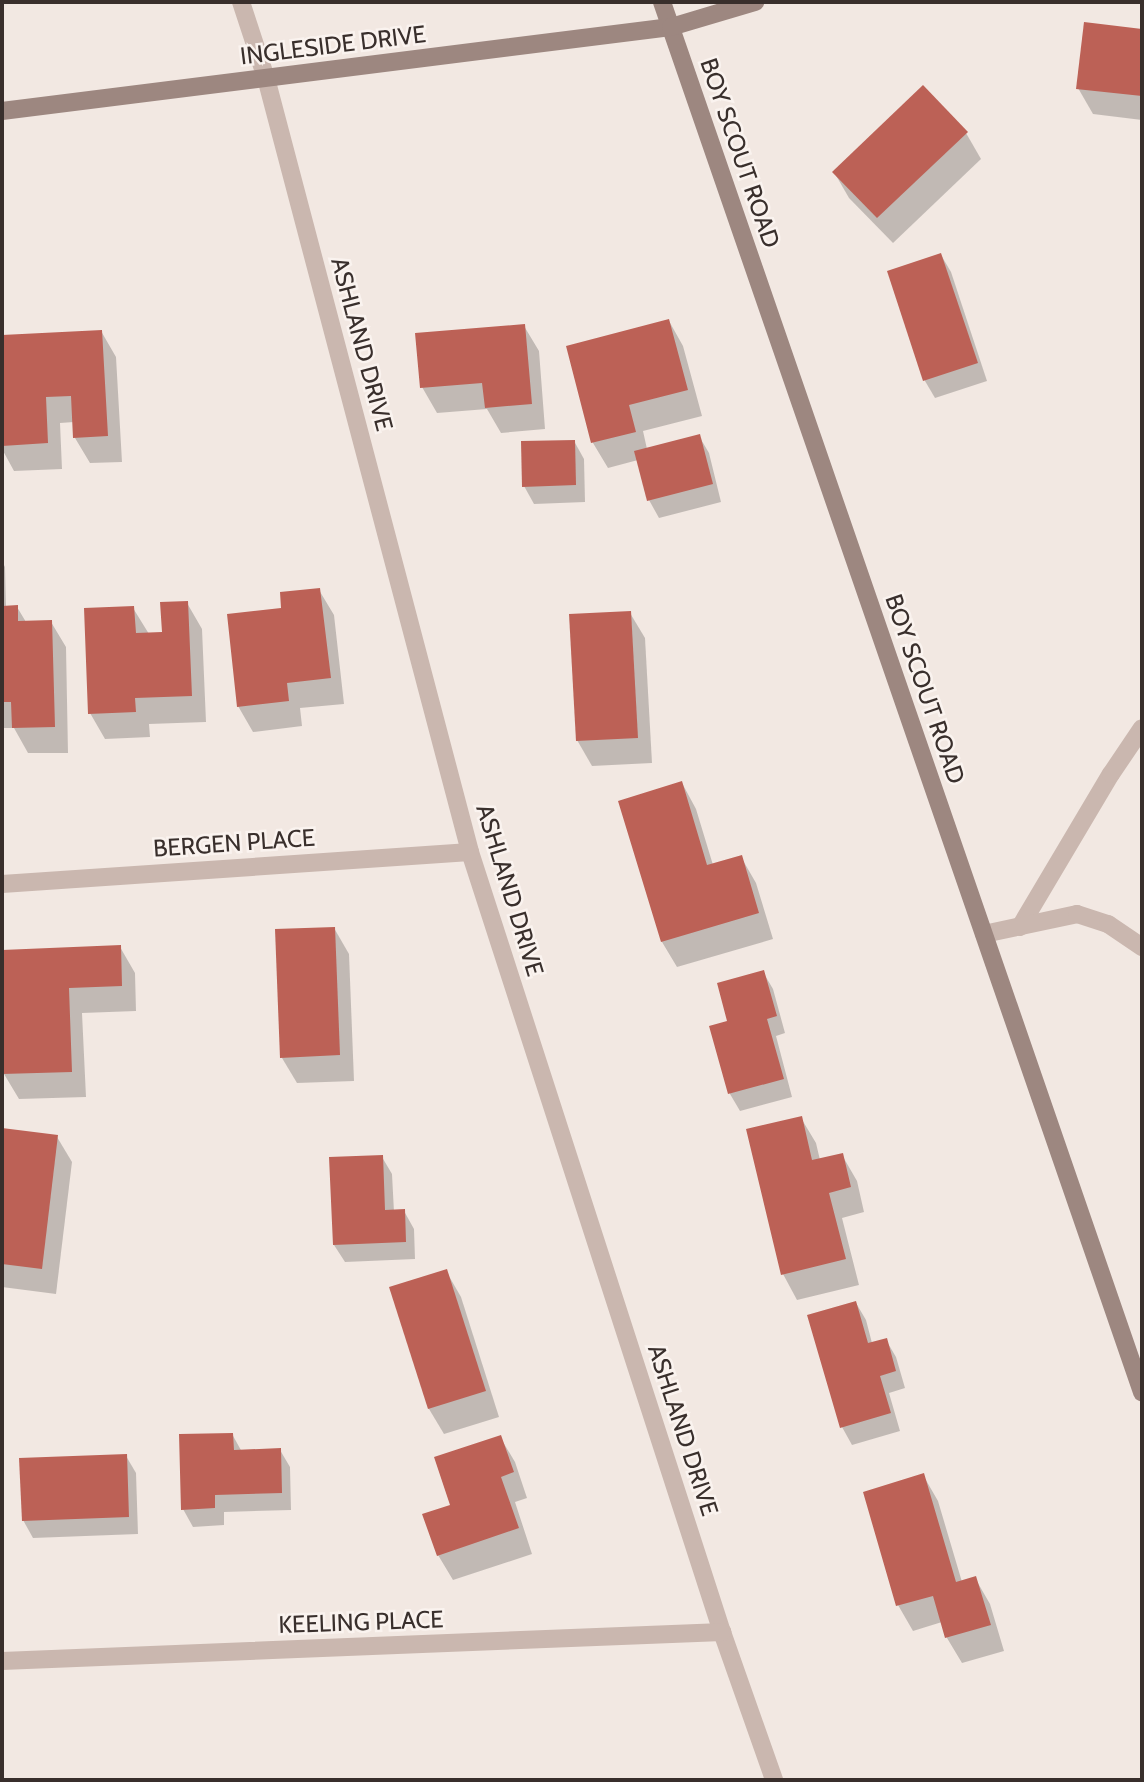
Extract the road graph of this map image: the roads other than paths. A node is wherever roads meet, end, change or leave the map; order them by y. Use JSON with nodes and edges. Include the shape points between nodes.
{"nodes":[{"id":1,"x":241,"y":2,"type":"edge"},
{"id":2,"x":662,"y":2,"type":"edge"},
{"id":3,"x":755,"y":2,"type":"edge"},
{"id":4,"x":671,"y":27,"type":"junction"},
{"id":5,"x":266,"y":78,"type":"junction"},
{"id":6,"x":2,"y":111,"type":"edge"},
{"id":7,"x":1142,"y":728,"type":"edge"},
{"id":8,"x":470,"y":852,"type":"junction"},
{"id":9,"x":2,"y":884,"type":"edge"},
{"id":10,"x":1020,"y":927,"type":"junction"},
{"id":11,"x":984,"y":934,"type":"junction"},
{"id":12,"x":1142,"y":947,"type":"edge"},
{"id":13,"x":1142,"y":1392,"type":"edge"},
{"id":14,"x":722,"y":1632,"type":"junction"},
{"id":15,"x":2,"y":1661,"type":"edge"},
{"id":16,"x":774,"y":1780,"type":"edge"}],
"edges":[{"from":1,"to":5,"type":"street","name":"ASHLAND DRIVE"},
{"from":2,"to":4,"type":"street","name":"BOY SCOUT ROAD"},
{"from":3,"to":4,"type":"street","name":"INGLESIDE DRIVE"},
{"from":4,"to":5,"type":"street","name":"INGLESIDE DRIVE"},
{"from":4,"to":11,"type":"street","name":"BOY SCOUT ROAD"},
{"from":5,"to":6,"type":"street","name":"INGLESIDE DRIVE"},
{"from":5,"to":8,"type":"street","name":"ASHLAND DRIVE"},
{"from":7,"to":10,"type":"street"},
{"from":8,"to":9,"type":"street","name":"BERGEN PLACE"},
{"from":8,"to":14,"type":"street","name":"ASHLAND DRIVE"},
{"from":10,"to":11,"type":"street"},
{"from":10,"to":12,"type":"street","via":[[1077,914],[1108,924]]},
{"from":11,"to":13,"type":"street","name":"BOY SCOUT ROAD"},
{"from":14,"to":15,"type":"street","name":"KEELING PLACE"},
{"from":14,"to":16,"type":"street","name":"ASHLAND DRIVE"}]}
